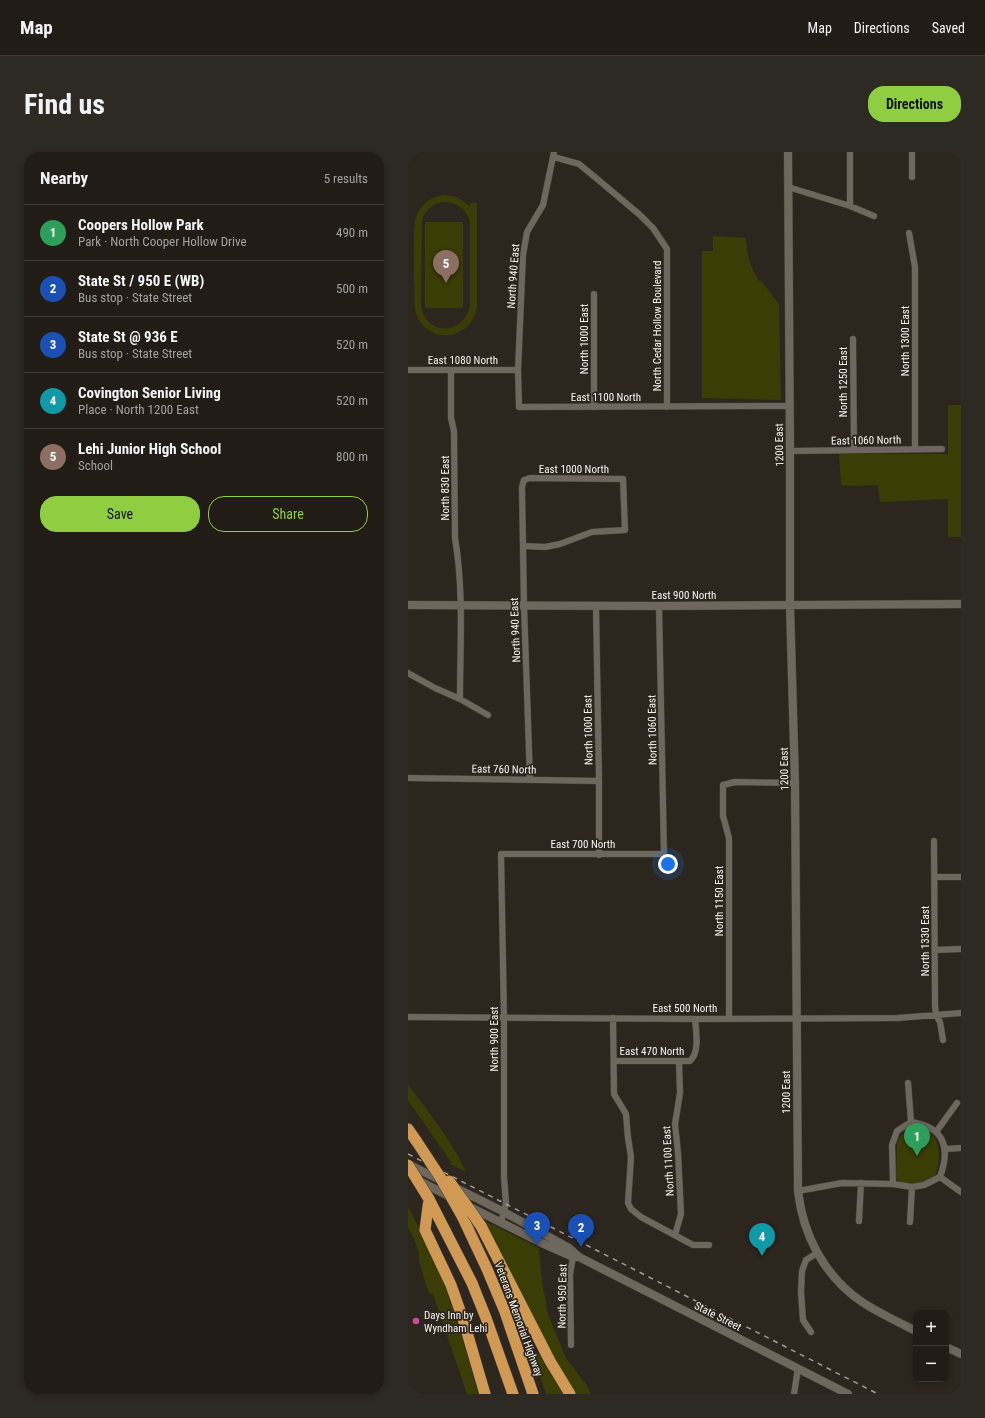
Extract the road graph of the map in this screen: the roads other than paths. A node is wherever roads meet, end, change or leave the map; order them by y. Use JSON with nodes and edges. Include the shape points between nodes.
{"nodes":[{"id":1,"x":788,"y":152,"type":"edge"},
{"id":2,"x":850,"y":152,"type":"edge"},
{"id":3,"x":912,"y":152,"type":"edge"},
{"id":4,"x":554,"y":155,"type":"edge"},
{"id":5,"x":912,"y":177,"type":"dead end"},
{"id":6,"x":788,"y":187,"type":"junction"},
{"id":7,"x":850,"y":206,"type":"junction"},
{"id":8,"x":874,"y":216,"type":"dead end"},
{"id":9,"x":909,"y":233,"type":"dead end"},
{"id":10,"x":594,"y":294,"type":"dead end"},
{"id":11,"x":853,"y":339,"type":"dead end"},
{"id":12,"x":408,"y":370,"type":"edge"},
{"id":13,"x":451,"y":370,"type":"junction"},
{"id":14,"x":518,"y":370,"type":"junction"},
{"id":15,"x":790,"y":406,"type":"junction"},
{"id":16,"x":594,"y":407,"type":"junction"},
{"id":17,"x":667,"y":407,"type":"junction"},
{"id":18,"x":519,"y":408,"type":"joint"},
{"id":19,"x":915,"y":449,"type":"junction"},
{"id":20,"x":942,"y":449,"type":"dead end"},
{"id":21,"x":854,"y":450,"type":"junction"},
{"id":22,"x":790,"y":451,"type":"junction"},
{"id":23,"x":524,"y":480,"type":"joint"},
{"id":24,"x":524,"y":546,"type":"junction"},
{"id":25,"x":961,"y":604,"type":"edge"},
{"id":26,"x":408,"y":605,"type":"edge"},
{"id":27,"x":460,"y":605,"type":"junction"},
{"id":28,"x":790,"y":605,"type":"junction"},
{"id":29,"x":524,"y":606,"type":"junction"},
{"id":30,"x":596,"y":606,"type":"junction"},
{"id":31,"x":659,"y":606,"type":"junction"},
{"id":32,"x":408,"y":673,"type":"edge"},
{"id":33,"x":460,"y":699,"type":"junction"},
{"id":34,"x":488,"y":715,"type":"dead end"},
{"id":35,"x":408,"y":778,"type":"edge"},
{"id":36,"x":530,"y":780,"type":"junction"},
{"id":37,"x":600,"y":781,"type":"junction"},
{"id":38,"x":795,"y":783,"type":"junction"},
{"id":39,"x":934,"y":841,"type":"dead end"},
{"id":40,"x":501,"y":854,"type":"joint"},
{"id":41,"x":599,"y":854,"type":"junction"},
{"id":42,"x":664,"y":854,"type":"joint"},
{"id":43,"x":935,"y":878,"type":"junction"},
{"id":44,"x":961,"y":878,"type":"edge"},
{"id":45,"x":961,"y":949,"type":"edge"},
{"id":46,"x":935,"y":950,"type":"junction"},
{"id":47,"x":961,"y":1013,"type":"edge"},
{"id":48,"x":936,"y":1015,"type":"junction"},
{"id":49,"x":408,"y":1018,"type":"edge"},
{"id":50,"x":504,"y":1018,"type":"junction"},
{"id":51,"x":613,"y":1018,"type":"junction"},
{"id":52,"x":729,"y":1018,"type":"junction"},
{"id":53,"x":797,"y":1018,"type":"junction"},
{"id":54,"x":695,"y":1019,"type":"junction"},
{"id":55,"x":943,"y":1040,"type":"dead end"},
{"id":56,"x":614,"y":1061,"type":"junction"},
{"id":57,"x":679,"y":1061,"type":"junction"},
{"id":58,"x":908,"y":1082,"type":"dead end"},
{"id":59,"x":958,"y":1103,"type":"dead end"},
{"id":60,"x":911,"y":1122,"type":"junction"},
{"id":61,"x":408,"y":1130,"type":"edge"},
{"id":62,"x":936,"y":1132,"type":"junction"},
{"id":63,"x":945,"y":1148,"type":"junction"},
{"id":64,"x":961,"y":1148,"type":"edge"},
{"id":65,"x":428,"y":1159,"type":"junction"},
{"id":66,"x":408,"y":1164,"type":"edge"},
{"id":67,"x":408,"y":1175,"type":"edge"},
{"id":68,"x":940,"y":1177,"type":"junction"},
{"id":69,"x":862,"y":1183,"type":"junction"},
{"id":70,"x":893,"y":1184,"type":"junction"},
{"id":71,"x":912,"y":1187,"type":"junction"},
{"id":72,"x":798,"y":1191,"type":"junction"},
{"id":73,"x":961,"y":1192,"type":"edge"},
{"id":74,"x":429,"y":1199,"type":"junction"},
{"id":75,"x":503,"y":1211,"type":"junction"},
{"id":76,"x":859,"y":1221,"type":"dead end"},
{"id":77,"x":910,"y":1222,"type":"dead end"},
{"id":78,"x":501,"y":1223,"type":"junction"},
{"id":79,"x":675,"y":1235,"type":"junction"},
{"id":80,"x":709,"y":1246,"type":"dead end"},
{"id":81,"x":817,"y":1253,"type":"junction"},
{"id":82,"x":576,"y":1257,"type":"junction"},
{"id":83,"x":913,"y":1329,"type":"edge"},
{"id":84,"x":811,"y":1332,"type":"dead end"},
{"id":85,"x":571,"y":1345,"type":"dead end"},
{"id":86,"x":949,"y":1348,"type":"edge"},
{"id":87,"x":961,"y":1354,"type":"edge"},
{"id":88,"x":798,"y":1368,"type":"junction"},
{"id":89,"x":485,"y":1394,"type":"edge"},
{"id":90,"x":512,"y":1394,"type":"edge"},
{"id":91,"x":533,"y":1394,"type":"edge"},
{"id":92,"x":570,"y":1394,"type":"edge"},
{"id":93,"x":794,"y":1394,"type":"edge"},
{"id":94,"x":848,"y":1394,"type":"edge"}],
"edges":[{"from":1,"to":6,"type":"main road","name":"1200 East"},
{"from":2,"to":7,"type":"street"},
{"from":3,"to":5,"type":"street"},
{"from":4,"to":14,"type":"street","name":"North 940 East","via":[[543,205],[527,232],[523,255]]},
{"from":4,"to":17,"type":"street","name":"North Cedar Hollow Boulevard","via":[[579,164],[602,182],[653,228],[667,249]]},
{"from":6,"to":7,"type":"street"},
{"from":6,"to":15,"type":"main road","name":"1200 East"},
{"from":7,"to":8,"type":"street"},
{"from":9,"to":19,"type":"street","name":"North 1300 East","via":[[915,268]]},
{"from":10,"to":16,"type":"street","name":"North 1000 East"},
{"from":11,"to":21,"type":"street","name":"North 1250 East"},
{"from":12,"to":13,"type":"street","name":"East 1080 North"},
{"from":13,"to":14,"type":"street","name":"East 1080 North"},
{"from":13,"to":27,"type":"street","name":"North 830 East","via":[[455,538],[460,575]]},
{"from":14,"to":18,"type":"street","name":"North 940 East"},
{"from":15,"to":17,"type":"street","name":"East 1100 North"},
{"from":15,"to":22,"type":"main road","name":"1200 East"},
{"from":16,"to":17,"type":"street","name":"East 1100 North"},
{"from":16,"to":18,"type":"street","name":"East 1100 North"},
{"from":19,"to":20,"type":"street","name":"East 1060 North"},
{"from":19,"to":21,"type":"street","name":"East 1060 North"},
{"from":21,"to":22,"type":"street","name":"East 1060 North"},
{"from":22,"to":28,"type":"main road","name":"1200 East"},
{"from":23,"to":24,"type":"street","name":"North 940 East"},
{"from":23,"to":24,"type":"street","name":"East 1000 North","via":[[623,479],[625,530],[592,532],[560,544]]},
{"from":24,"to":29,"type":"street","name":"North 940 East"},
{"from":25,"to":28,"type":"main road","name":"East 900 North"},
{"from":26,"to":27,"type":"main road","name":"East 900 North"},
{"from":27,"to":29,"type":"main road","name":"East 900 North"},
{"from":27,"to":33,"type":"street","name":"North 830 East"},
{"from":28,"to":31,"type":"main road","name":"East 900 North"},
{"from":28,"to":38,"type":"main road","name":"1200 East"},
{"from":29,"to":30,"type":"main road","name":"East 900 North"},
{"from":29,"to":36,"type":"street","name":"North 940 East"},
{"from":30,"to":31,"type":"main road","name":"East 900 North"},
{"from":30,"to":37,"type":"street","name":"North 1000 East"},
{"from":31,"to":42,"type":"street","name":"North 1060 East"},
{"from":32,"to":33,"type":"street"},
{"from":33,"to":34,"type":"street"},
{"from":35,"to":36,"type":"street","name":"East 760 North"},
{"from":36,"to":37,"type":"street","name":"East 760 North"},
{"from":37,"to":41,"type":"street","name":"North 1000 East"},
{"from":38,"to":52,"type":"street","name":"North 1150 East","via":[[735,782],[723,785],[723,816],[729,838]]},
{"from":38,"to":53,"type":"main road","name":"1200 East"},
{"from":39,"to":43,"type":"street","name":"North 1330 East"},
{"from":40,"to":41,"type":"street","name":"East 700 North"},
{"from":40,"to":50,"type":"street","name":"North 900 East"},
{"from":41,"to":42,"type":"street","name":"East 700 North"},
{"from":43,"to":44,"type":"street"},
{"from":43,"to":46,"type":"street","name":"North 1330 East"},
{"from":45,"to":46,"type":"street"},
{"from":46,"to":48,"type":"street","name":"North 1330 East"},
{"from":47,"to":48,"type":"street","name":"East 500 North"},
{"from":48,"to":53,"type":"street","name":"East 500 North","via":[[898,1018]]},
{"from":48,"to":55,"type":"street","name":"North 1330 East"},
{"from":49,"to":50,"type":"street","name":"East 500 North"},
{"from":50,"to":51,"type":"street","name":"East 500 North"},
{"from":50,"to":75,"type":"street","name":"North 900 East","via":[[506,1203]]},
{"from":51,"to":54,"type":"street","name":"East 500 North"},
{"from":51,"to":56,"type":"street"},
{"from":52,"to":53,"type":"street","name":"East 500 North"},
{"from":52,"to":54,"type":"street","name":"East 500 North"},
{"from":53,"to":72,"type":"main road","name":"1200 East"},
{"from":54,"to":57,"type":"street","name":"East 470 North","via":[[694,1058],[690,1061]]},
{"from":56,"to":57,"type":"street","name":"East 470 North"},
{"from":56,"to":79,"type":"street","via":[[614,1094],[626,1114],[631,1157],[628,1203],[631,1210],[641,1217]]},
{"from":57,"to":79,"type":"street","name":"North 1100 East","via":[[680,1093],[675,1124],[681,1214]]},
{"from":58,"to":60,"type":"street"},
{"from":59,"to":62,"type":"street"},
{"from":60,"to":62,"type":"street","via":[[930,1127]]},
{"from":60,"to":70,"type":"street","via":[[897,1131],[892,1146]]},
{"from":61,"to":65,"type":"highway","name":"Veterans Memorial Highway","bridge":true},
{"from":62,"to":63,"type":"street"},
{"from":63,"to":64,"type":"street"},
{"from":63,"to":68,"type":"street","via":[[945,1165]]},
{"from":65,"to":91,"type":"highway","name":"Veterans Memorial Highway","bridge":true,"via":[[462,1216],[487,1269],[505,1312]]},
{"from":65,"to":92,"type":"highway","bridge":true,"via":[[457,1191],[481,1226],[550,1361]]},
{"from":66,"to":74,"type":"highway","bridge":true},
{"from":66,"to":75,"type":"main road","name":"State Street"},
{"from":67,"to":78,"type":"main road","name":"State Street"},
{"from":68,"to":71,"type":"street","via":[[924,1185]]},
{"from":68,"to":73,"type":"street"},
{"from":69,"to":70,"type":"street"},
{"from":69,"to":72,"type":"street","via":[[842,1183]]},
{"from":69,"to":76,"type":"street"},
{"from":70,"to":71,"type":"street"},
{"from":71,"to":77,"type":"street"},
{"from":72,"to":81,"type":"main road","name":"1200 East","via":[[806,1231]]},
{"from":74,"to":89,"type":"highway","via":[[425,1230],[451,1285]]},
{"from":74,"to":90,"type":"highway","via":[[472,1283]]},
{"from":75,"to":78,"type":"street","name":"North 900 East"},
{"from":75,"to":82,"type":"main road","name":"State Street","via":[[569,1248]]},
{"from":78,"to":82,"type":"main road","name":"State Street"},
{"from":79,"to":80,"type":"street","via":[[692,1244]]},
{"from":81,"to":83,"type":"main road","name":"1200 East","via":[[832,1275],[852,1294]]},
{"from":81,"to":84,"type":"street","via":[[806,1260],[802,1271],[803,1320]]},
{"from":82,"to":85,"type":"street","name":"North 950 East","via":[[570,1274]]},
{"from":82,"to":88,"type":"main road","name":"State Street"},
{"from":86,"to":87,"type":"main road"},
{"from":88,"to":93,"type":"street"},
{"from":88,"to":94,"type":"main road","name":"State Street"}]}
